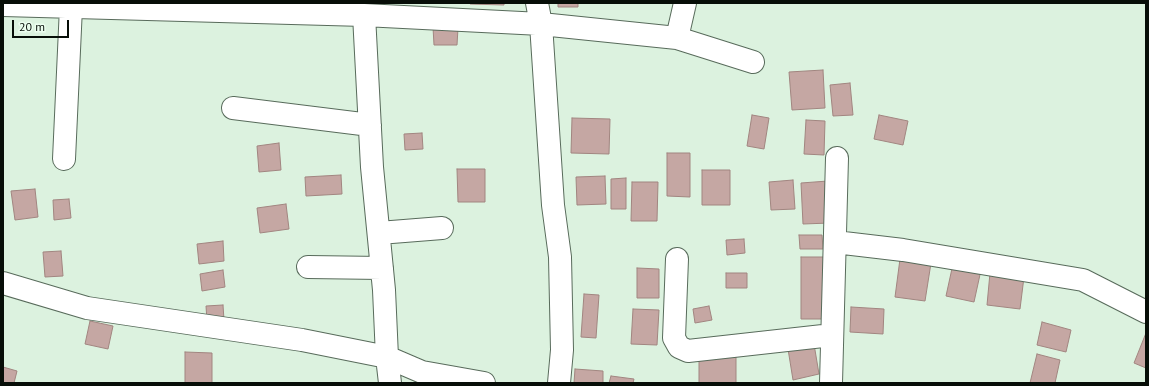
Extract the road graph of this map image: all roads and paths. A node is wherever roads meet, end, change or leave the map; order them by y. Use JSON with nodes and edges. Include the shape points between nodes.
{"nodes":[{"id":1,"x":537,"y":3,"type":"edge"},
{"id":2,"x":686,"y":3,"type":"edge"},
{"id":3,"x":3,"y":5,"type":"edge"},
{"id":4,"x":71,"y":7,"type":"junction"},
{"id":5,"x":364,"y":15,"type":"junction"},
{"id":6,"x":541,"y":24,"type":"junction"},
{"id":7,"x":677,"y":38,"type":"junction"},
{"id":8,"x":753,"y":62,"type":"dead end"},
{"id":9,"x":233,"y":108,"type":"dead end"},
{"id":10,"x":370,"y":125,"type":"junction"},
{"id":11,"x":837,"y":158,"type":"dead end"},
{"id":12,"x":64,"y":159,"type":"dead end"},
{"id":13,"x":442,"y":228,"type":"dead end"},
{"id":14,"x":379,"y":233,"type":"junction"},
{"id":15,"x":835,"y":242,"type":"junction"},
{"id":16,"x":677,"y":259,"type":"dead end"},
{"id":17,"x":308,"y":267,"type":"dead end"},
{"id":18,"x":382,"y":268,"type":"junction"},
{"id":19,"x":3,"y":283,"type":"edge"},
{"id":20,"x":1146,"y":312,"type":"edge"},
{"id":21,"x":832,"y":335,"type":"junction"},
{"id":22,"x":387,"y":357,"type":"junction"},
{"id":23,"x":390,"y":383,"type":"edge"},
{"id":24,"x":484,"y":383,"type":"edge"},
{"id":25,"x":559,"y":383,"type":"edge"},
{"id":26,"x":831,"y":383,"type":"edge"}],
"edges":[{"from":1,"to":6,"type":"street"},
{"from":2,"to":7,"type":"street"},
{"from":3,"to":4,"type":"street"},
{"from":4,"to":5,"type":"street"},
{"from":4,"to":12,"type":"street"},
{"from":5,"to":6,"type":"street"},
{"from":5,"to":10,"type":"street"},
{"from":6,"to":7,"type":"street"},
{"from":6,"to":25,"type":"street","via":[[553,205],[560,257],[562,350]]},
{"from":7,"to":8,"type":"street"},
{"from":9,"to":10,"type":"street"},
{"from":10,"to":14,"type":"street"},
{"from":11,"to":15,"type":"street"},
{"from":13,"to":14,"type":"street"},
{"from":14,"to":18,"type":"street"},
{"from":15,"to":20,"type":"street","via":[[903,250],[1083,280]]},
{"from":15,"to":21,"type":"street"},
{"from":16,"to":21,"type":"street","via":[[674,338],[679,347],[688,351]]},
{"from":17,"to":18,"type":"street"},
{"from":18,"to":22,"type":"street"},
{"from":19,"to":22,"type":"street","via":[[87,308],[302,340]]},
{"from":21,"to":26,"type":"street"},
{"from":22,"to":23,"type":"street"},
{"from":22,"to":24,"type":"street","via":[[422,372]]}]}
